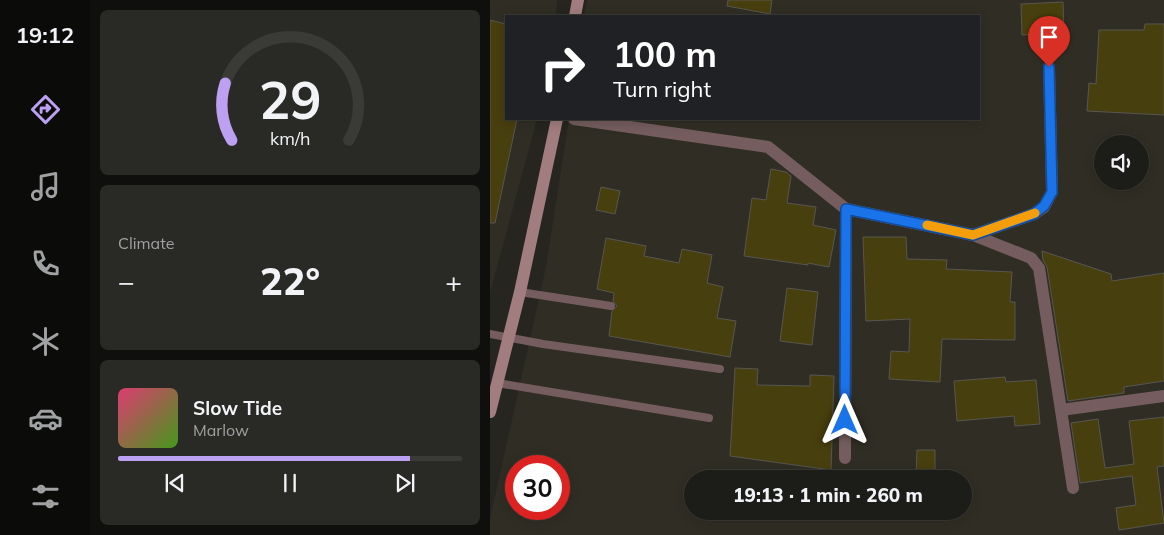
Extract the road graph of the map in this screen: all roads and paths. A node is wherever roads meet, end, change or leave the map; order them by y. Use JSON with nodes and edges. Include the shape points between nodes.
{"nodes":[{"id":1,"x":578,"y":0,"type":"edge"},
{"id":2,"x":576,"y":15,"type":"edge"},
{"id":3,"x":1049,"y":67,"type":"dead end"},
{"id":4,"x":557,"y":120,"type":"edge"},
{"id":5,"x":581,"y":120,"type":"edge"},
{"id":6,"x":846,"y":209,"type":"junction"},
{"id":7,"x":973,"y":235,"type":"junction"},
{"id":8,"x":520,"y":292,"type":"junction"},
{"id":9,"x":611,"y":306,"type":"dead end"},
{"id":10,"x":490,"y":334,"type":"edge"},
{"id":11,"x":509,"y":337,"type":"junction"},
{"id":12,"x":720,"y":369,"type":"dead end"},
{"id":13,"x":497,"y":383,"type":"junction"},
{"id":14,"x":1164,"y":396,"type":"edge"},
{"id":15,"x":1061,"y":410,"type":"junction"},
{"id":16,"x":490,"y":412,"type":"edge"},
{"id":17,"x":709,"y":418,"type":"dead end"},
{"id":18,"x":845,"y":458,"type":"dead end"},
{"id":19,"x":1073,"y":488,"type":"dead end"}],
"edges":[{"from":1,"to":2,"type":"street"},
{"from":3,"to":7,"type":"street","via":[[1052,192],[1044,206],[1034,214]]},
{"from":4,"to":8,"type":"street"},
{"from":5,"to":6,"type":"street","via":[[768,146]]},
{"from":6,"to":7,"type":"street"},
{"from":6,"to":18,"type":"street"},
{"from":7,"to":15,"type":"street","via":[[1031,258],[1039,268]]},
{"from":8,"to":9,"type":"lane"},
{"from":8,"to":11,"type":"street"},
{"from":10,"to":11,"type":"lane"},
{"from":11,"to":12,"type":"lane"},
{"from":11,"to":13,"type":"street"},
{"from":13,"to":16,"type":"street"},
{"from":13,"to":17,"type":"lane"},
{"from":14,"to":15,"type":"street"},
{"from":15,"to":19,"type":"street"}]}
